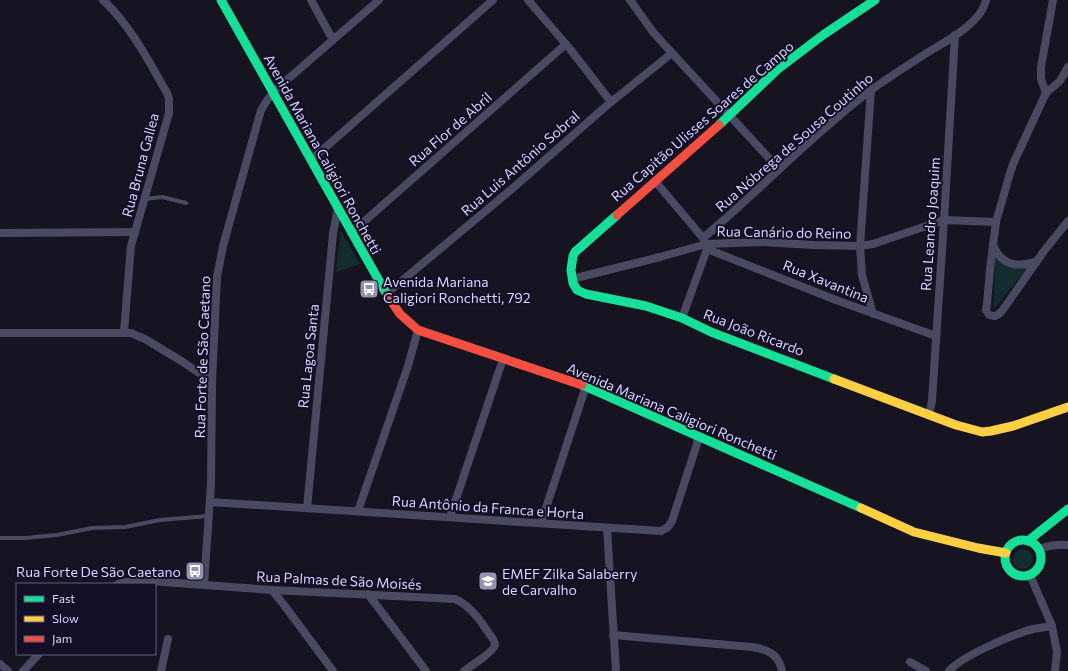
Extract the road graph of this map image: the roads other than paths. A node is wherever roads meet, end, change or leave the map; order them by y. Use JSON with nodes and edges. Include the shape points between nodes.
{"nodes":[{"id":1,"x":103,"y":0,"type":"edge"},
{"id":2,"x":221,"y":0,"type":"edge"},
{"id":3,"x":311,"y":0,"type":"edge"},
{"id":4,"x":379,"y":0,"type":"edge"},
{"id":5,"x":493,"y":0,"type":"edge"},
{"id":6,"x":528,"y":0,"type":"edge"},
{"id":7,"x":630,"y":0,"type":"edge"},
{"id":8,"x":874,"y":0,"type":"edge"},
{"id":9,"x":986,"y":0,"type":"edge"},
{"id":10,"x":1053,"y":0,"type":"edge"},
{"id":11,"x":955,"y":35,"type":"junction"},
{"id":12,"x":333,"y":40,"type":"junction"},
{"id":13,"x":566,"y":44,"type":"junction"},
{"id":14,"x":672,"y":53,"type":"junction"},
{"id":15,"x":1068,"y":67,"type":"edge"},
{"id":16,"x":871,"y":90,"type":"junction"},
{"id":17,"x":273,"y":92,"type":"junction"},
{"id":18,"x":1046,"y":93,"type":"junction"},
{"id":19,"x":611,"y":102,"type":"junction"},
{"id":20,"x":730,"y":116,"type":"junction"},
{"id":21,"x":311,"y":160,"type":"junction"},
{"id":22,"x":779,"y":169,"type":"junction"},
{"id":23,"x":655,"y":181,"type":"junction"},
{"id":24,"x":145,"y":199,"type":"junction"},
{"id":25,"x":186,"y":203,"type":"dead end"},
{"id":26,"x":338,"y":207,"type":"junction"},
{"id":27,"x":944,"y":220,"type":"junction"},
{"id":28,"x":1068,"y":221,"type":"edge"},
{"id":29,"x":996,"y":222,"type":"junction"},
{"id":30,"x":135,"y":232,"type":"junction"},
{"id":31,"x":0,"y":233,"type":"edge"},
{"id":32,"x":351,"y":233,"type":"junction"},
{"id":33,"x":705,"y":244,"type":"junction"},
{"id":34,"x":993,"y":245,"type":"junction"},
{"id":35,"x":860,"y":246,"type":"junction"},
{"id":36,"x":1036,"y":262,"type":"junction"},
{"id":37,"x":572,"y":279,"type":"junction"},
{"id":38,"x":386,"y":294,"type":"junction"},
{"id":39,"x":873,"y":314,"type":"junction"},
{"id":40,"x":682,"y":318,"type":"junction"},
{"id":41,"x":418,"y":330,"type":"junction"},
{"id":42,"x":124,"y":332,"type":"junction"},
{"id":43,"x":0,"y":333,"type":"edge"},
{"id":44,"x":936,"y":336,"type":"junction"},
{"id":45,"x":503,"y":359,"type":"junction"},
{"id":46,"x":212,"y":382,"type":"junction"},
{"id":47,"x":586,"y":386,"type":"junction"},
{"id":48,"x":1068,"y":407,"type":"edge"},
{"id":49,"x":929,"y":415,"type":"junction"},
{"id":50,"x":698,"y":436,"type":"junction"},
{"id":51,"x":210,"y":502,"type":"junction"},
{"id":52,"x":307,"y":508,"type":"junction"},
{"id":53,"x":1068,"y":509,"type":"edge"},
{"id":54,"x":358,"y":512,"type":"junction"},
{"id":55,"x":208,"y":516,"type":"junction"},
{"id":56,"x":450,"y":517,"type":"junction"},
{"id":57,"x":541,"y":523,"type":"junction"},
{"id":58,"x":607,"y":528,"type":"junction"},
{"id":59,"x":0,"y":538,"type":"edge"},
{"id":60,"x":1028,"y":541,"type":"junction"},
{"id":61,"x":1068,"y":545,"type":"edge"},
{"id":62,"x":1038,"y":549,"type":"junction"},
{"id":63,"x":1006,"y":553,"type":"junction"},
{"id":64,"x":1030,"y":575,"type":"junction"},
{"id":65,"x":124,"y":583,"type":"edge"},
{"id":66,"x":204,"y":584,"type":"junction"},
{"id":67,"x":272,"y":590,"type":"junction"},
{"id":68,"x":368,"y":594,"type":"junction"},
{"id":69,"x":1052,"y":626,"type":"junction"},
{"id":70,"x":613,"y":634,"type":"junction"},
{"id":71,"x":168,"y":639,"type":"dead end"},
{"id":72,"x":38,"y":655,"type":"edge"},
{"id":73,"x":910,"y":662,"type":"dead end"},
{"id":74,"x":0,"y":664,"type":"edge"},
{"id":75,"x":8,"y":671,"type":"edge"},
{"id":76,"x":23,"y":671,"type":"edge"},
{"id":77,"x":162,"y":671,"type":"edge"},
{"id":78,"x":333,"y":671,"type":"edge"},
{"id":79,"x":426,"y":671,"type":"edge"},
{"id":80,"x":464,"y":671,"type":"edge"},
{"id":81,"x":616,"y":671,"type":"edge"},
{"id":82,"x":782,"y":671,"type":"edge"},
{"id":83,"x":926,"y":671,"type":"edge"},
{"id":84,"x":949,"y":671,"type":"edge"},
{"id":85,"x":1055,"y":671,"type":"edge"}],
"edges":[{"from":1,"to":24,"type":"street","name":"Rua Bruna Gallea","via":[[120,16],[132,33],[169,99],[169,113]]},
{"from":2,"to":17,"type":"street","name":"Avenida Mariana Caligiori Ronchetti"},
{"from":3,"to":12,"type":"street"},
{"from":4,"to":12,"type":"street","name":"Rua Forte de São Caetano"},
{"from":5,"to":21,"type":"street"},
{"from":6,"to":13,"type":"street"},
{"from":7,"to":14,"type":"street"},
{"from":8,"to":20,"type":"street","name":"Rua Capitão Ulisses Soares de Campo","via":[[778,69]]},
{"from":9,"to":11,"type":"street","name":"Rua Nóbrega de Sousa Coutinho","via":[[982,12]]},
{"from":10,"to":18,"type":"street","via":[[1041,67],[1041,79]]},
{"from":11,"to":16,"type":"street","name":"Rua Nóbrega de Sousa Coutinho"},
{"from":11,"to":27,"type":"street","name":"Rua Leandro Joaquim"},
{"from":12,"to":17,"type":"street","name":"Rua Forte de São Caetano"},
{"from":13,"to":19,"type":"street"},
{"from":13,"to":32,"type":"street","name":"Rua Flor de Abril"},
{"from":14,"to":19,"type":"street","name":"Rua Luis Antônio Sobral"},
{"from":14,"to":20,"type":"street"},
{"from":15,"to":18,"type":"street","via":[[1060,81]]},
{"from":16,"to":22,"type":"street","name":"Rua Nóbrega de Sousa Coutinho"},
{"from":16,"to":35,"type":"street"},
{"from":17,"to":21,"type":"street","name":"Avenida Mariana Caligiori Ronchetti"},
{"from":17,"to":46,"type":"street","name":"Rua Forte de São Caetano","via":[[262,110],[220,260]]},
{"from":18,"to":29,"type":"street","via":[[1014,164]]},
{"from":19,"to":38,"type":"street","name":"Rua Luis Antônio Sobral","via":[[490,208]]},
{"from":20,"to":22,"type":"street"},
{"from":20,"to":23,"type":"street","name":"Rua Capitão Ulisses Soares de Campo"},
{"from":21,"to":26,"type":"street","name":"Avenida Mariana Caligiori Ronchetti"},
{"from":22,"to":33,"type":"street","name":"Rua Nóbrega de Sousa Coutinho"},
{"from":23,"to":33,"type":"street","name":"Rua Xavantina"},
{"from":23,"to":37,"type":"street","name":"Rua Capitão Ulisses Soares de Campo","via":[[575,252]]},
{"from":24,"to":25,"type":"lane","via":[[162,197]]},
{"from":24,"to":30,"type":"street","name":"Rua Bruna Gallea"},
{"from":26,"to":32,"type":"street","name":"Avenida Mariana Caligiori Ronchetti"},
{"from":26,"to":52,"type":"street","name":"Rua Lagoa Santa","via":[[333,234]]},
{"from":27,"to":29,"type":"street","name":"Rua Canário do Reino"},
{"from":27,"to":35,"type":"street","name":"Rua Canário do Reino"},
{"from":27,"to":44,"type":"street","name":"Rua Leandro Joaquim"},
{"from":28,"to":36,"type":"street"},
{"from":29,"to":34,"type":"street"},
{"from":30,"to":31,"type":"street"},
{"from":30,"to":42,"type":"street","name":"Rua Bruna Gallea","via":[[129,257]]},
{"from":32,"to":38,"type":"street","name":"Avenida Mariana Caligiori Ronchetti"},
{"from":33,"to":35,"type":"street","name":"Rua Canário do Reino","via":[[761,242]]},
{"from":33,"to":37,"type":"street","name":"Rua Canário do Reino"},
{"from":33,"to":39,"type":"street","name":"Rua Xavantina"},
{"from":33,"to":40,"type":"street","name":"Rua Nóbrega de Sousa Coutinho"},
{"from":34,"to":36,"type":"street","via":[[997,254],[1012,264]]},
{"from":34,"to":36,"type":"street","via":[[986,310],[989,315],[997,316],[1002,311]]},
{"from":35,"to":39,"type":"street","via":[[862,275]]},
{"from":37,"to":40,"type":"street","name":"Rua João Ricardo","via":[[575,288],[580,292],[646,306]]},
{"from":38,"to":41,"type":"street","name":"Avenida Mariana Caligiori Ronchetti","via":[[404,320]]},
{"from":39,"to":44,"type":"street","name":"Rua Xavantina"},
{"from":40,"to":49,"type":"street","name":"Rua João Ricardo"},
{"from":41,"to":45,"type":"street","name":"Avenida Mariana Caligiori Ronchetti"},
{"from":41,"to":54,"type":"street"},
{"from":42,"to":43,"type":"street"},
{"from":42,"to":46,"type":"street","via":[[138,335]]},
{"from":44,"to":49,"type":"street","name":"Rua Leandro Joaquim"},
{"from":45,"to":47,"type":"street","name":"Avenida Mariana Caligiori Ronchetti"},
{"from":45,"to":56,"type":"street"},
{"from":46,"to":51,"type":"street","name":"Rua Forte de São Caetano"},
{"from":47,"to":50,"type":"street","name":"Avenida Mariana Caligiori Ronchetti"},
{"from":47,"to":57,"type":"street"},
{"from":48,"to":49,"type":"street","name":"Rua João Ricardo","via":[[998,430],[983,432]]},
{"from":50,"to":58,"type":"street","name":"Rua Antônio da Franca e Horta","via":[[672,522],[668,527],[660,531]]},
{"from":50,"to":63,"type":"street","name":"Avenida Mariana Caligiori Ronchetti","via":[[914,532]]},
{"from":51,"to":52,"type":"street","name":"Rua Antônio da Franca e Horta"},
{"from":51,"to":55,"type":"street","name":"Rua Forte de São Caetano"},
{"from":52,"to":54,"type":"street","name":"Rua Antônio da Franca e Horta"},
{"from":53,"to":60,"type":"street"},
{"from":54,"to":56,"type":"street","name":"Rua Antônio da Franca e Horta"},
{"from":55,"to":59,"type":"lane","via":[[160,520],[130,527],[92,528],[57,535]]},
{"from":55,"to":66,"type":"street","name":"Rua Forte de São Caetano"},
{"from":56,"to":57,"type":"street","name":"Rua Antônio da Franca e Horta"},
{"from":57,"to":58,"type":"street","name":"Rua Antônio da Franca e Horta"},
{"from":58,"to":70,"type":"street"},
{"from":60,"to":62,"type":"street"},
{"from":60,"to":63,"type":"street","via":[[1015,543]]},
{"from":61,"to":62,"type":"street"},
{"from":62,"to":64,"type":"street","via":[[1041,561],[1039,567]]},
{"from":63,"to":64,"type":"street","via":[[1006,564],[1013,573],[1018,576]]},
{"from":64,"to":69,"type":"street"},
{"from":65,"to":66,"type":"street","name":"Rua Palmas de São Moisés","via":[[137,581]]},
{"from":66,"to":67,"type":"street","name":"Rua Palmas de São Moisés"},
{"from":67,"to":68,"type":"street","name":"Rua Palmas de São Moisés"},
{"from":67,"to":78,"type":"street"},
{"from":68,"to":79,"type":"street"},
{"from":68,"to":80,"type":"street","name":"Rua Palmas de São Moisés","via":[[455,599],[463,603],[472,611],[495,644],[488,653]]},
{"from":69,"to":84,"type":"street","via":[[1032,629],[1009,638],[966,657]]},
{"from":69,"to":85,"type":"street","via":[[1057,652]]},
{"from":70,"to":81,"type":"street"},
{"from":70,"to":82,"type":"street","via":[[767,649]]},
{"from":71,"to":77,"type":"street"},
{"from":72,"to":76,"type":"street"},
{"from":73,"to":83,"type":"street"},
{"from":74,"to":75,"type":"street"}]}
